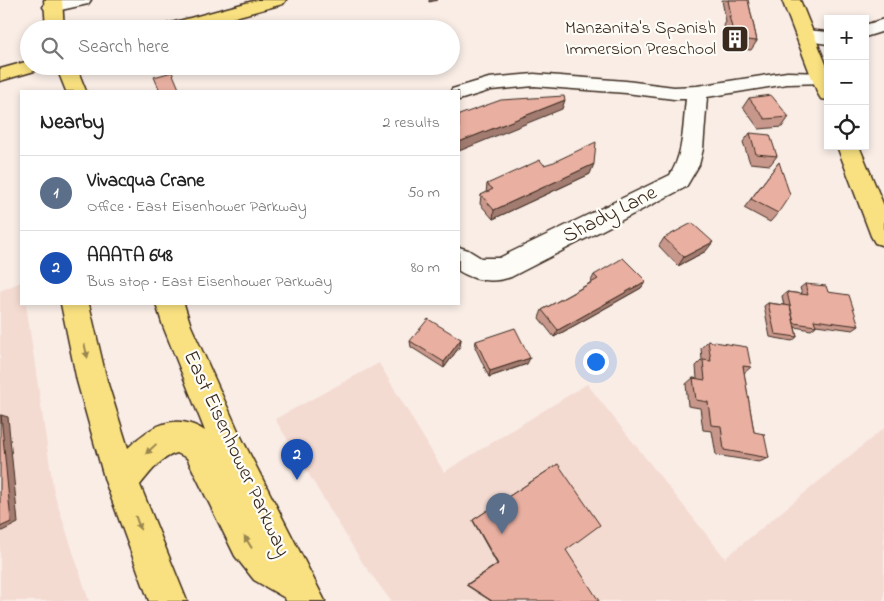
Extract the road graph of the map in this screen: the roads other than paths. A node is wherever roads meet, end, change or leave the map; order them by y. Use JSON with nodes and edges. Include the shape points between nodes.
{"nodes":[{"id":1,"x":82,"y":0,"type":"edge"},
{"id":2,"x":277,"y":0,"type":"edge"},
{"id":3,"x":791,"y":0,"type":"edge"},
{"id":4,"x":52,"y":3,"type":"edge"},
{"id":5,"x":55,"y":20,"type":"edge"},
{"id":6,"x":203,"y":20,"type":"edge"},
{"id":7,"x":884,"y":24,"type":"edge"},
{"id":8,"x":869,"y":30,"type":"edge"},
{"id":9,"x":805,"y":36,"type":"junction"},
{"id":10,"x":824,"y":38,"type":"edge"},
{"id":11,"x":20,"y":69,"type":"edge"},
{"id":12,"x":0,"y":75,"type":"edge"},
{"id":13,"x":61,"y":75,"type":"edge"},
{"id":14,"x":70,"y":75,"type":"edge"},
{"id":15,"x":824,"y":84,"type":"edge"},
{"id":16,"x":824,"y":86,"type":"edge"},
{"id":17,"x":60,"y":90,"type":"edge"},
{"id":18,"x":76,"y":90,"type":"edge"},
{"id":19,"x":697,"y":92,"type":"junction"},
{"id":20,"x":460,"y":94,"type":"edge"},
{"id":21,"x":850,"y":150,"type":"edge"},
{"id":22,"x":884,"y":236,"type":"edge"},
{"id":23,"x":460,"y":258,"type":"edge"},
{"id":24,"x":75,"y":305,"type":"edge"},
{"id":25,"x":170,"y":305,"type":"edge"},
{"id":26,"x":122,"y":481,"type":"junction"},
{"id":27,"x":302,"y":593,"type":"edge"},
{"id":28,"x":168,"y":601,"type":"edge"}],
"edges":[{"from":1,"to":4,"type":"street"},
{"from":2,"to":6,"type":"main road"},
{"from":3,"to":9,"type":"main road"},
{"from":4,"to":5,"type":"main road"},
{"from":7,"to":8,"type":"street"},
{"from":9,"to":10,"type":"street"},
{"from":9,"to":15,"type":"main road"},
{"from":11,"to":12,"type":"main road"},
{"from":13,"to":17,"type":"main road"},
{"from":14,"to":18,"type":"main road"},
{"from":16,"to":19,"type":"street","via":[[787,78]]},
{"from":19,"to":20,"type":"street","via":[[674,93],[534,80],[489,84]]},
{"from":19,"to":23,"type":"street","name":"Shady Lane","via":[[690,157],[678,181],[502,269],[477,269]]},
{"from":21,"to":22,"type":"main road"},
{"from":24,"to":26,"type":"main road","one_way":true,"via":[[92,380]]},
{"from":25,"to":27,"type":"main road","name":"East Eisenhower Parkway","via":[[228,447]]},
{"from":27,"to":26,"type":"main road","one_way":true,"via":[[267,567],[248,543],[199,446],[191,439],[170,438],[157,443]]},
{"from":26,"to":28,"type":"main road","one_way":true}]}
